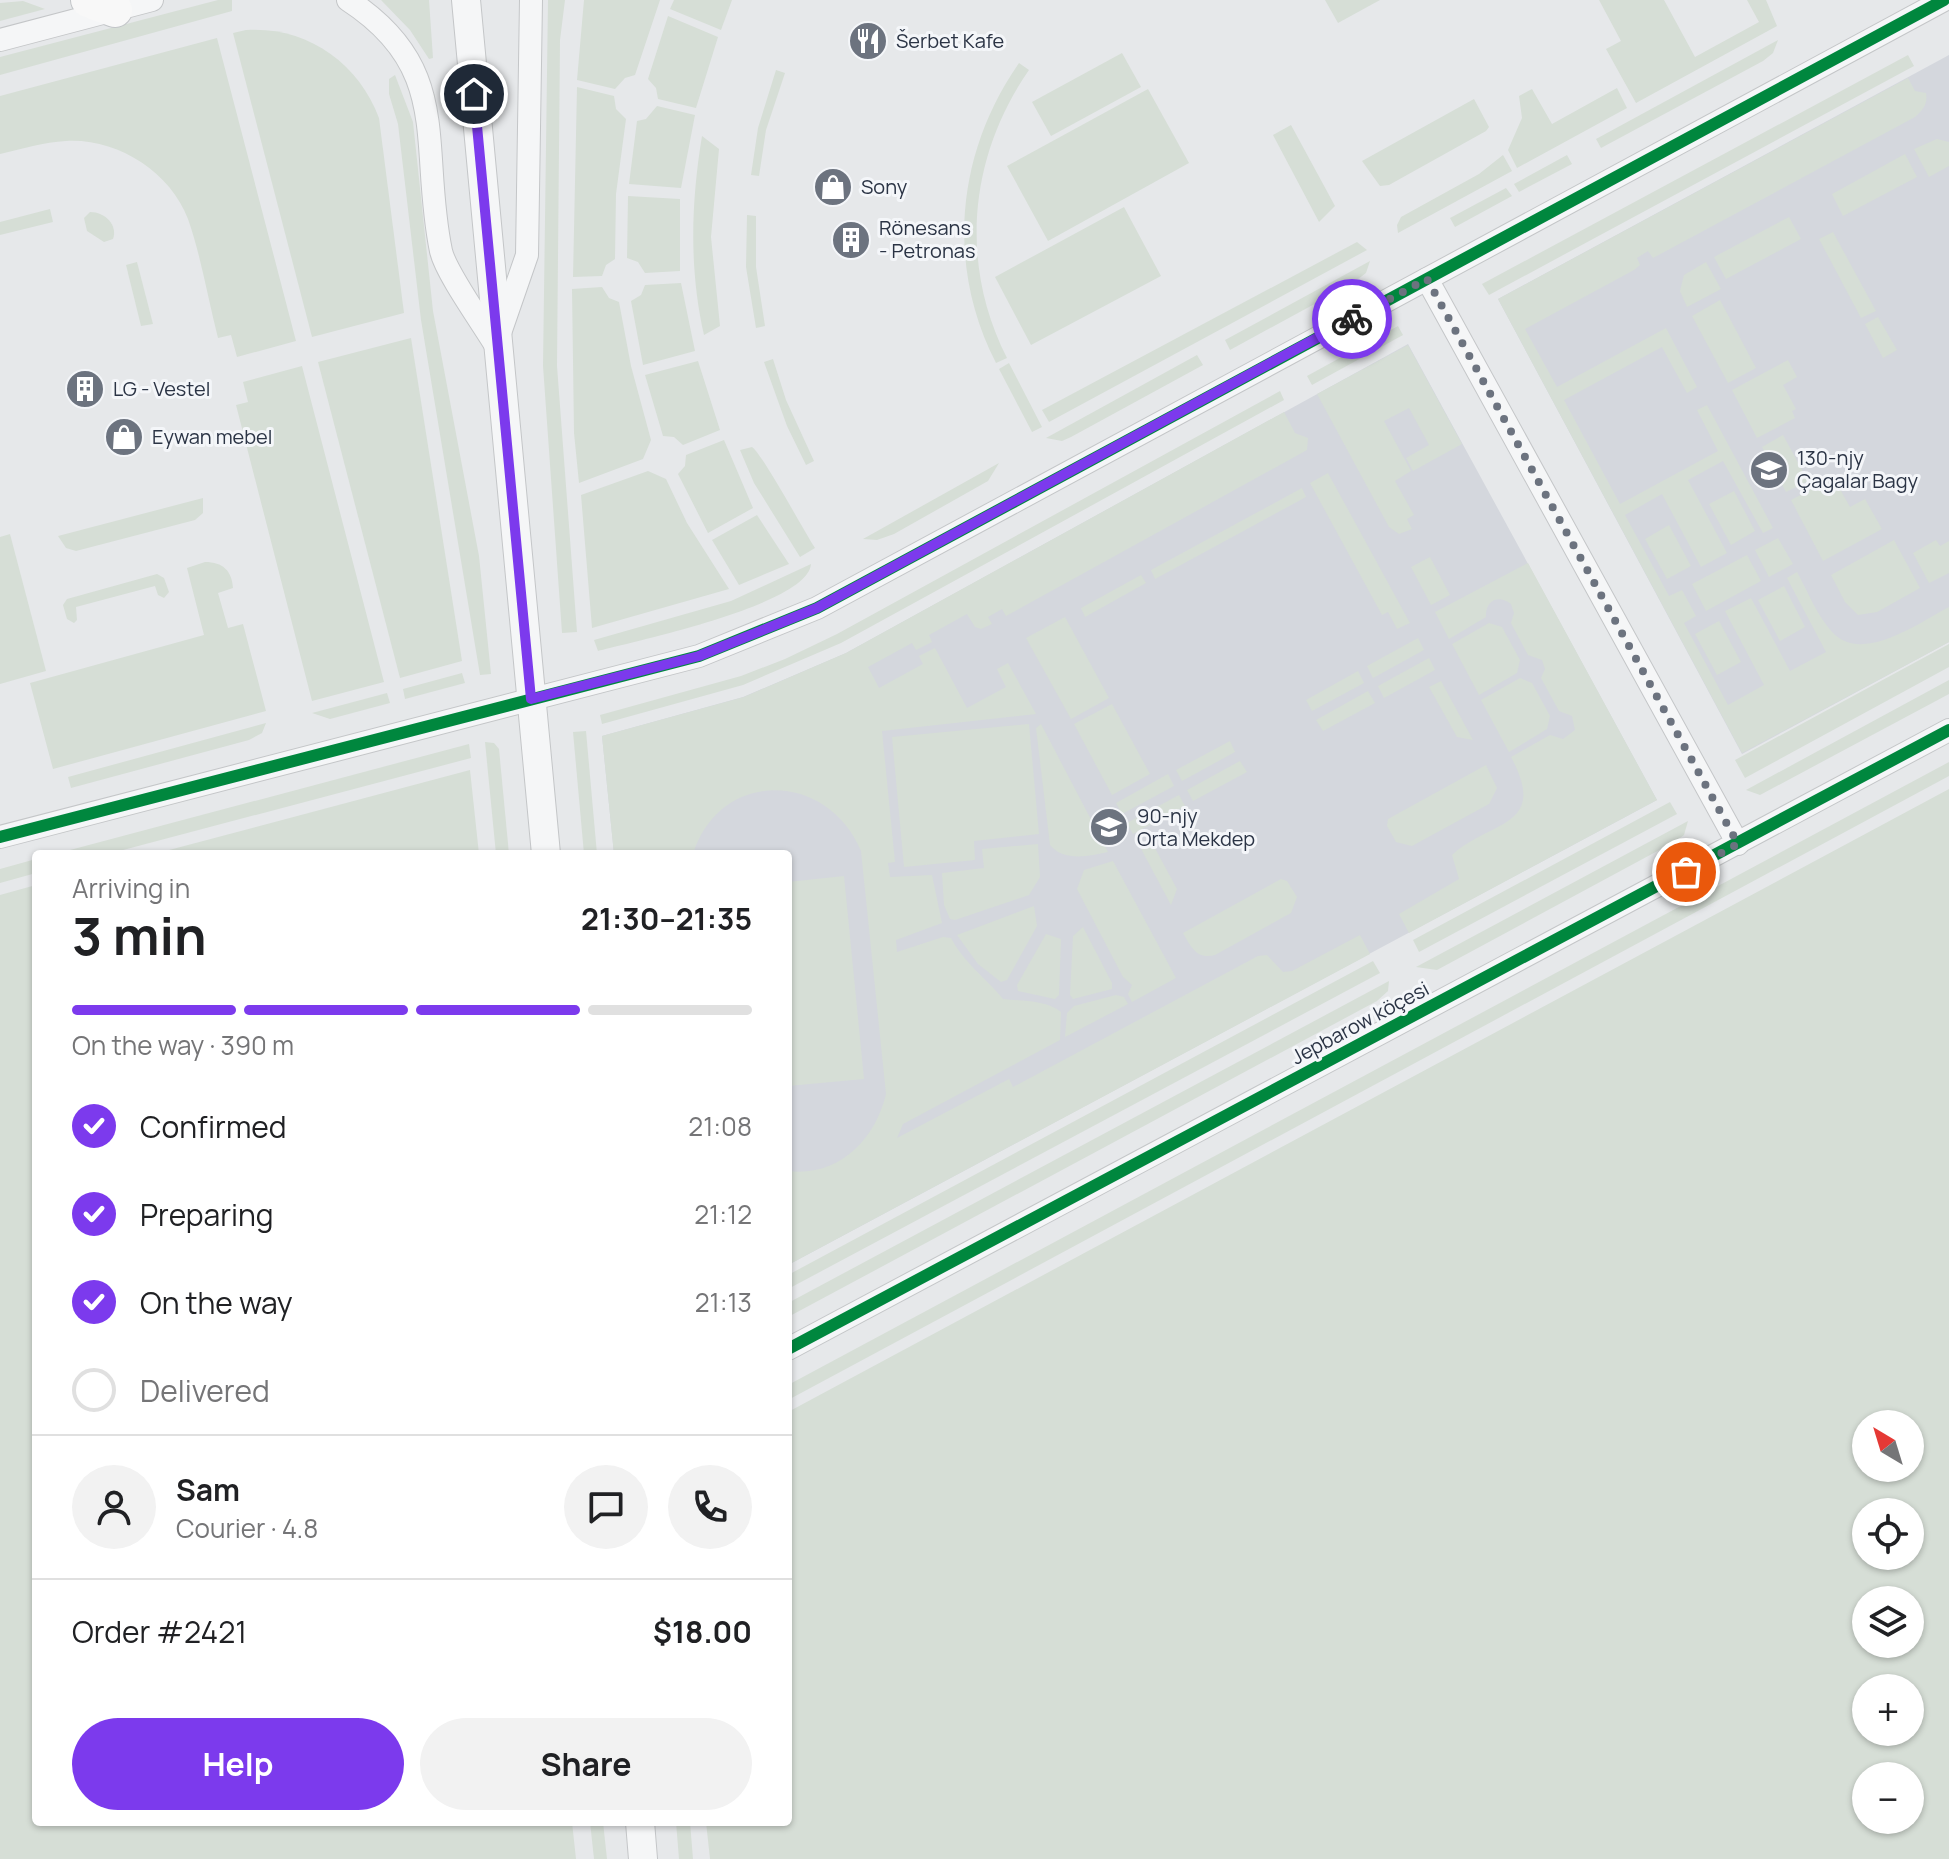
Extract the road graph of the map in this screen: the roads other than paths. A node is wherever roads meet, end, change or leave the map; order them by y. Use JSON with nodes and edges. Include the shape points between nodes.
{"nodes":[{"id":1,"x":152,"y":0,"type":"edge"},
{"id":2,"x":348,"y":0,"type":"edge"},
{"id":3,"x":466,"y":0,"type":"edge"},
{"id":4,"x":531,"y":0,"type":"edge"},
{"id":5,"x":1944,"y":0,"type":"edge"},
{"id":6,"x":101,"y":5,"type":"edge"},
{"id":7,"x":0,"y":40,"type":"edge"},
{"id":8,"x":1427,"y":279,"type":"junction"},
{"id":9,"x":496,"y":346,"type":"junction"},
{"id":10,"x":531,"y":699,"type":"junction"},
{"id":11,"x":1949,"y":730,"type":"edge"},
{"id":12,"x":0,"y":837,"type":"edge"},
{"id":13,"x":1738,"y":844,"type":"junction"},
{"id":14,"x":546,"y":850,"type":"edge"},
{"id":15,"x":792,"y":1347,"type":"edge"},
{"id":16,"x":640,"y":1826,"type":"edge"},
{"id":17,"x":643,"y":1859,"type":"edge"}],
"edges":[{"from":1,"to":6,"type":"street"},
{"from":2,"to":9,"type":"street","via":[[387,29],[413,65],[427,121],[441,254]]},
{"from":3,"to":9,"type":"street"},
{"from":4,"to":9,"type":"street","via":[[527,255]]},
{"from":5,"to":8,"type":"street"},
{"from":6,"to":7,"type":"street"},
{"from":8,"to":10,"type":"street","via":[[817,608],[699,656]]},
{"from":8,"to":13,"type":"street"},
{"from":9,"to":10,"type":"street"},
{"from":10,"to":12,"type":"street"},
{"from":10,"to":14,"type":"street"},
{"from":11,"to":13,"type":"street","name":"Jepbarow köçesi"},
{"from":13,"to":15,"type":"street","name":"Jepbarow köçesi"},
{"from":16,"to":17,"type":"street"}]}
